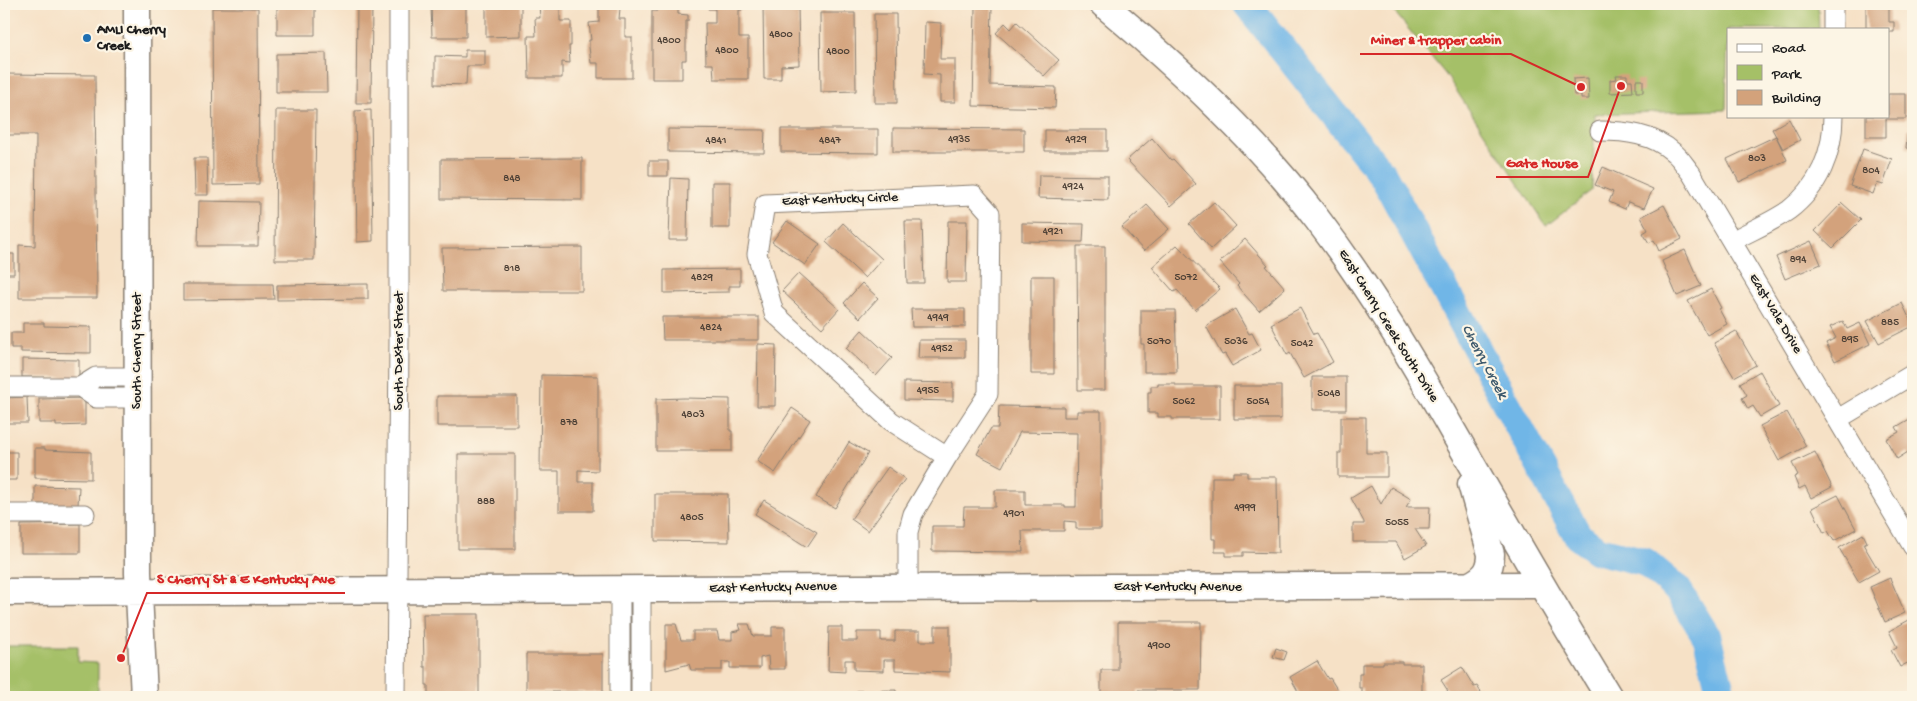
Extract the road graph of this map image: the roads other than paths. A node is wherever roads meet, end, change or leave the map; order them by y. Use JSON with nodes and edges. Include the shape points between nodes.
{"nodes":[{"id":1,"x":137,"y":4,"type":"edge"},
{"id":2,"x":399,"y":4,"type":"edge"},
{"id":3,"x":1103,"y":4,"type":"edge"},
{"id":4,"x":1833,"y":4,"type":"edge"},
{"id":5,"x":1833,"y":28,"type":"edge"},
{"id":6,"x":1833,"y":118,"type":"edge"},
{"id":7,"x":1600,"y":131,"type":"dead end"},
{"id":8,"x":1732,"y":241,"type":"junction"},
{"id":9,"x":1913,"y":374,"type":"edge"},
{"id":10,"x":4,"y":387,"type":"edge"},
{"id":11,"x":137,"y":387,"type":"junction"},
{"id":12,"x":1838,"y":419,"type":"junction"},
{"id":13,"x":1452,"y":429,"type":"junction"},
{"id":14,"x":947,"y":457,"type":"junction"},
{"id":15,"x":4,"y":514,"type":"edge"},
{"id":16,"x":85,"y":514,"type":"dead end"},
{"id":17,"x":1913,"y":547,"type":"edge"},
{"id":18,"x":1470,"y":585,"type":"junction"},
{"id":19,"x":1541,"y":585,"type":"junction"},
{"id":20,"x":908,"y":587,"type":"junction"},
{"id":21,"x":396,"y":589,"type":"junction"},
{"id":22,"x":631,"y":589,"type":"junction"},
{"id":23,"x":4,"y":592,"type":"edge"},
{"id":24,"x":139,"y":592,"type":"junction"},
{"id":25,"x":144,"y":697,"type":"edge"},
{"id":26,"x":396,"y":697,"type":"edge"},
{"id":27,"x":620,"y":697,"type":"edge"},
{"id":28,"x":641,"y":697,"type":"edge"},
{"id":29,"x":1610,"y":697,"type":"edge"}],
"edges":[{"from":1,"to":11,"type":"street","name":"South Cherry Street"},
{"from":2,"to":21,"type":"street","name":"South Dexter Street"},
{"from":3,"to":13,"type":"street","name":"East Cherry Creek South Drive","via":[[1218,108],[1305,203],[1361,282]]},
{"from":4,"to":5,"type":"street"},
{"from":6,"to":8,"type":"street","via":[[1828,154],[1820,176],[1810,190],[1789,210]]},
{"from":7,"to":8,"type":"street","name":"East Vale Drive","via":[[1628,132],[1654,140],[1674,152],[1691,173]]},
{"from":8,"to":12,"type":"street","name":"East Vale Drive"},
{"from":9,"to":12,"type":"street"},
{"from":10,"to":11,"type":"street","via":[[80,387],[96,398]]},
{"from":11,"to":24,"type":"street","name":"South Cherry Street"},
{"from":12,"to":17,"type":"street","name":"East Vale Drive"},
{"from":13,"to":18,"type":"street","via":[[1491,554],[1487,572],[1481,580]]},
{"from":13,"to":19,"type":"street","name":"East Cherry Creek South Drive"},
{"from":14,"to":14,"type":"street","name":"East Kentucky Circle","via":[[988,394],[990,213],[974,195],[765,204],[757,254],[774,313],[891,420]]},
{"from":14,"to":20,"type":"street","name":"East Kentucky Circle","via":[[910,523]]},
{"from":15,"to":16,"type":"street"},
{"from":18,"to":19,"type":"street","name":"East Kentucky Avenue"},
{"from":18,"to":20,"type":"street","name":"East Kentucky Avenue"},
{"from":19,"to":29,"type":"street","name":"East Cherry Creek South Drive"},
{"from":20,"to":22,"type":"street","name":"East Kentucky Avenue"},
{"from":21,"to":22,"type":"street","name":"East Kentucky Avenue"},
{"from":21,"to":24,"type":"street","name":"East Kentucky Avenue"},
{"from":21,"to":26,"type":"street","name":"South Dexter Street"},
{"from":22,"to":27,"type":"street"},
{"from":22,"to":28,"type":"street"},
{"from":23,"to":24,"type":"street","name":"East Kentucky Avenue"},
{"from":24,"to":25,"type":"street","name":"South Cherry Street"}]}
